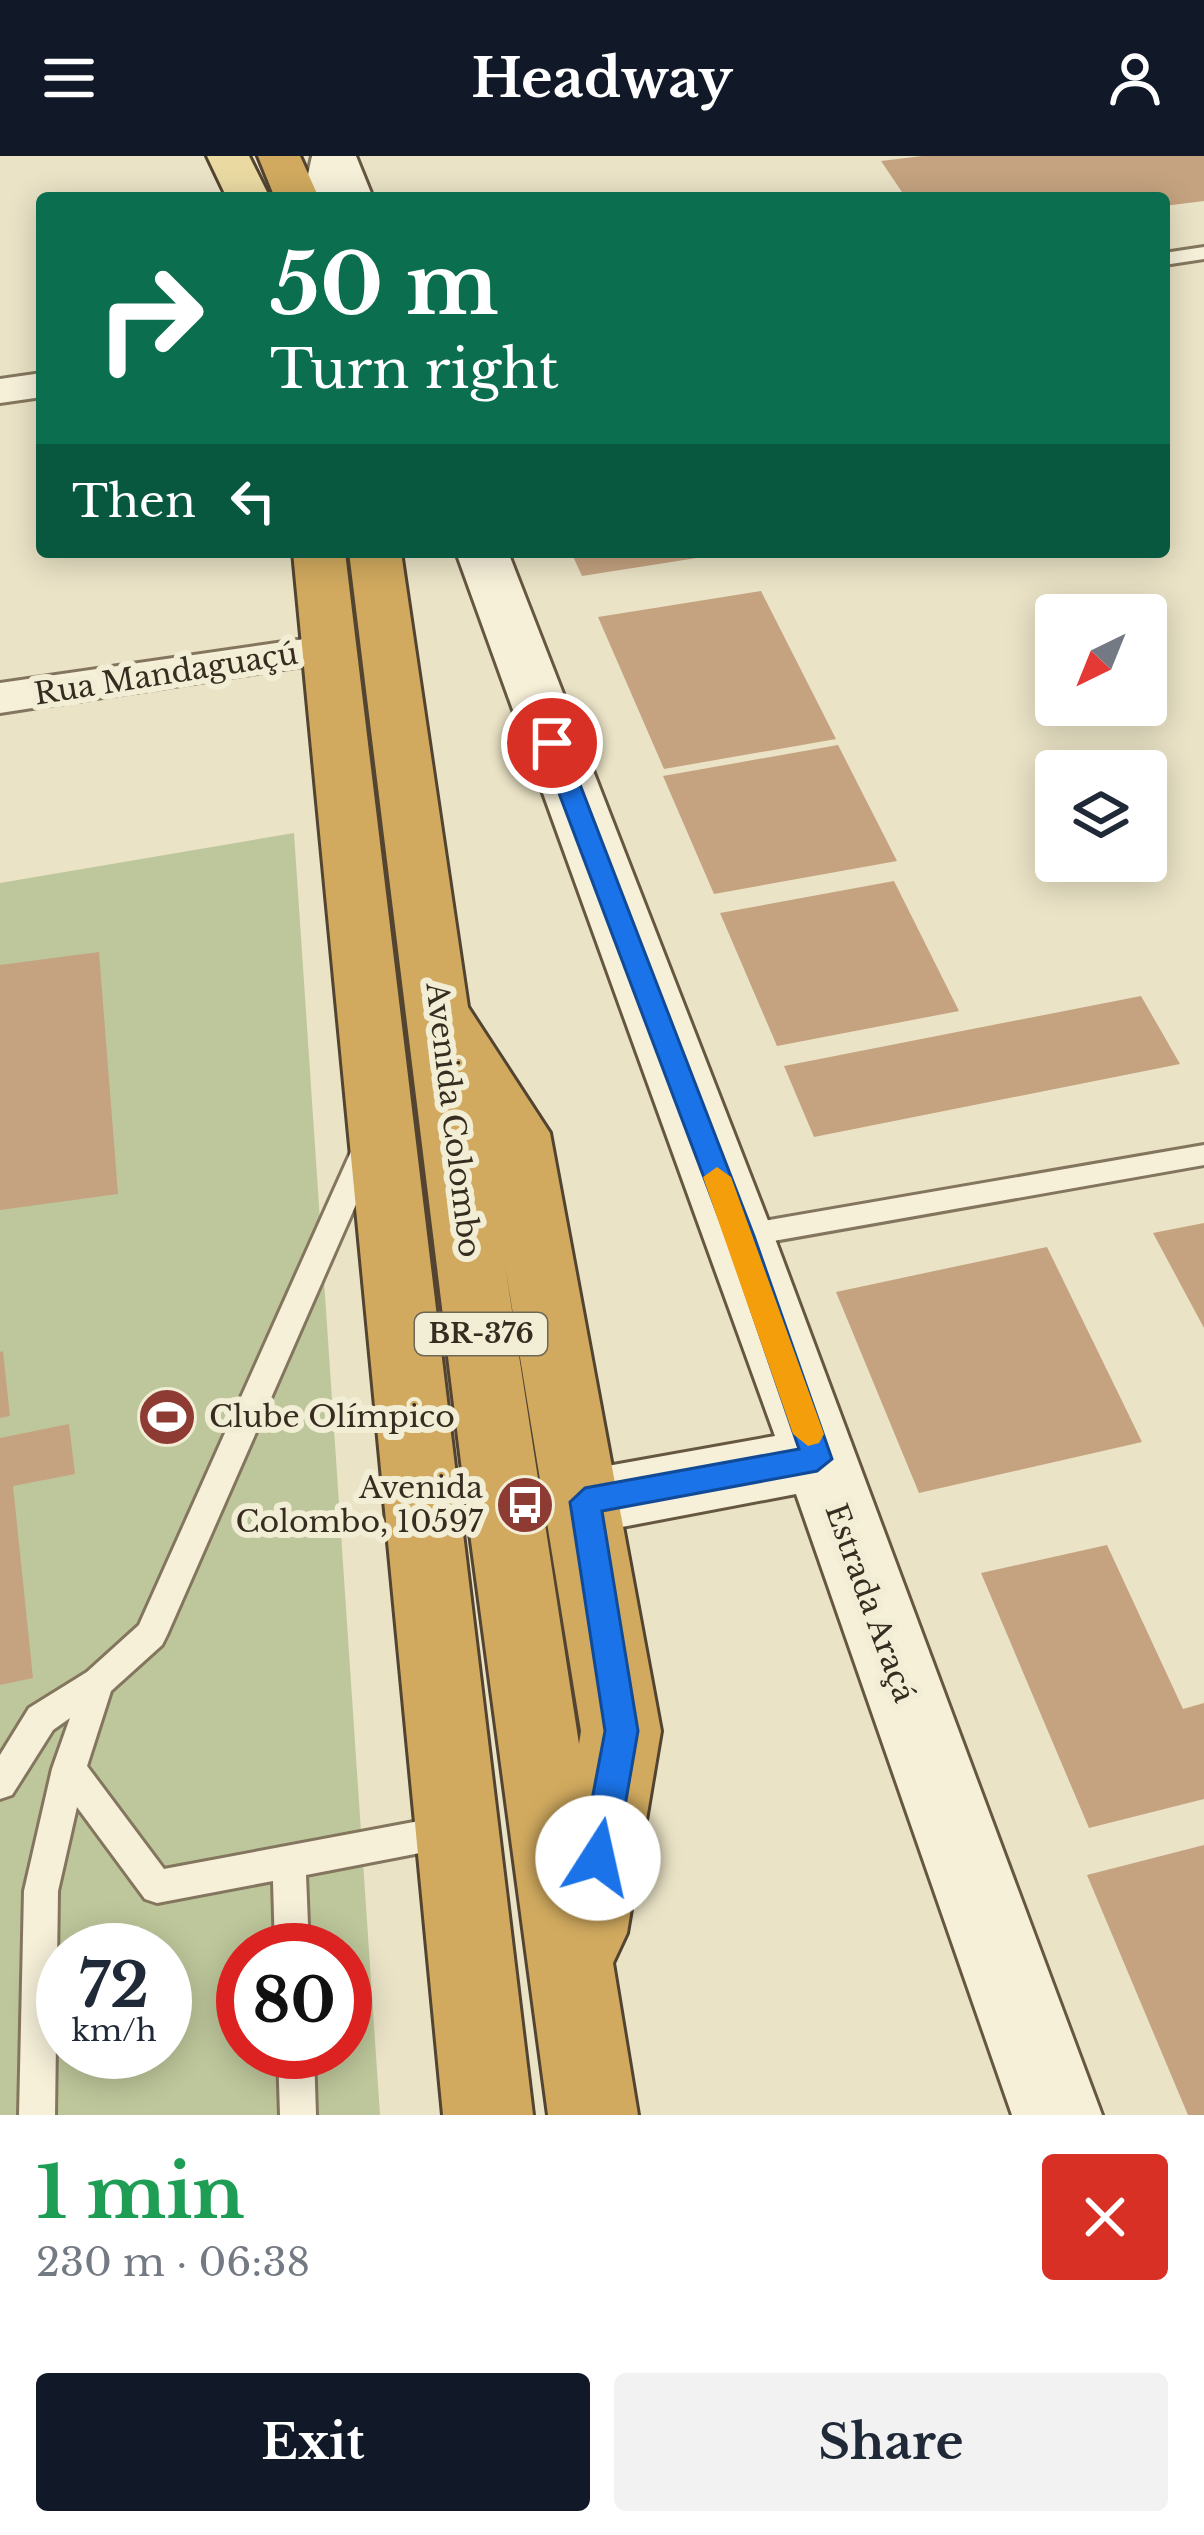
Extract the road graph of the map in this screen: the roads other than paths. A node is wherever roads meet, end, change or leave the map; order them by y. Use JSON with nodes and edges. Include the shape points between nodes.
{"nodes":[{"id":1,"x":279,"y":156,"type":"edge"},
{"id":2,"x":333,"y":156,"type":"edge"},
{"id":3,"x":294,"y":192,"type":"edge"},
{"id":4,"x":323,"y":192,"type":"edge"},
{"id":5,"x":348,"y":192,"type":"edge"},
{"id":6,"x":1204,"y":253,"type":"edge"},
{"id":7,"x":1170,"y":258,"type":"edge"},
{"id":8,"x":36,"y":386,"type":"edge"},
{"id":9,"x":0,"y":391,"type":"edge"},
{"id":10,"x":320,"y":558,"type":"edge"},
{"id":11,"x":376,"y":558,"type":"edge"},
{"id":12,"x":484,"y":558,"type":"edge"},
{"id":13,"x":332,"y":649,"type":"junction"},
{"id":14,"x":0,"y":698,"type":"edge"},
{"id":15,"x":439,"y":1008,"type":"junction"},
{"id":16,"x":382,"y":1114,"type":"junction"},
{"id":17,"x":1204,"y":1155,"type":"edge"},
{"id":18,"x":740,"y":1236,"type":"junction"},
{"id":19,"x":817,"y":1459,"type":"junction"},
{"id":20,"x":585,"y":1502,"type":"junction"},
{"id":21,"x":98,"y":1682,"type":"junction"},
{"id":22,"x":69,"y":1769,"type":"junction"},
{"id":23,"x":0,"y":1784,"type":"edge"},
{"id":24,"x":460,"y":1829,"type":"junction"},
{"id":25,"x":289,"y":1864,"type":"junction"},
{"id":26,"x":291,"y":1923,"type":"edge"},
{"id":27,"x":576,"y":1984,"type":"junction"},
{"id":28,"x":297,"y":2079,"type":"edge"},
{"id":29,"x":38,"y":2115,"type":"edge"},
{"id":30,"x":298,"y":2115,"type":"edge"},
{"id":31,"x":488,"y":2115,"type":"edge"},
{"id":32,"x":593,"y":2115,"type":"edge"},
{"id":33,"x":1057,"y":2115,"type":"edge"}],
"edges":[{"from":1,"to":3,"type":"highway"},
{"from":2,"to":4,"type":"street"},
{"from":2,"to":5,"type":"street"},
{"from":6,"to":7,"type":"lane"},
{"from":8,"to":9,"type":"street"},
{"from":10,"to":13,"type":"highway","number":"BR-376"},
{"from":11,"to":15,"type":"highway","name":"Avenida Colombo","number":"BR-376"},
{"from":12,"to":18,"type":"street","name":"Estrada Araçá"},
{"from":13,"to":14,"type":"street","name":"Rua Mandaguaçú"},
{"from":13,"to":16,"type":"highway","number":"BR-376"},
{"from":15,"to":20,"type":"highway","via":[[517,1132]]},
{"from":15,"to":27,"type":"highway","name":"Avenida Colombo","number":"BR-376"},
{"from":16,"to":21,"type":"lane","via":[[151,1635]]},
{"from":16,"to":24,"type":"highway","number":"BR-376"},
{"from":17,"to":18,"type":"lane"},
{"from":18,"to":19,"type":"street","name":"Estrada Araçá"},
{"from":19,"to":20,"type":"street"},
{"from":19,"to":33,"type":"street","name":"Estrada Araçá"},
{"from":20,"to":27,"type":"highway","via":[[621,1731]]},
{"from":21,"to":22,"type":"lane"},
{"from":21,"to":23,"type":"lane","via":[[41,1719]]},
{"from":22,"to":25,"type":"lane","via":[[157,1887]]},
{"from":22,"to":29,"type":"lane","via":[[41,1891]]},
{"from":24,"to":25,"type":"lane"},
{"from":24,"to":31,"type":"highway","number":"BR-376"},
{"from":25,"to":26,"type":"lane"},
{"from":27,"to":32,"type":"highway","name":"Avenida Colombo","number":"BR-376"},
{"from":28,"to":30,"type":"lane"}]}
